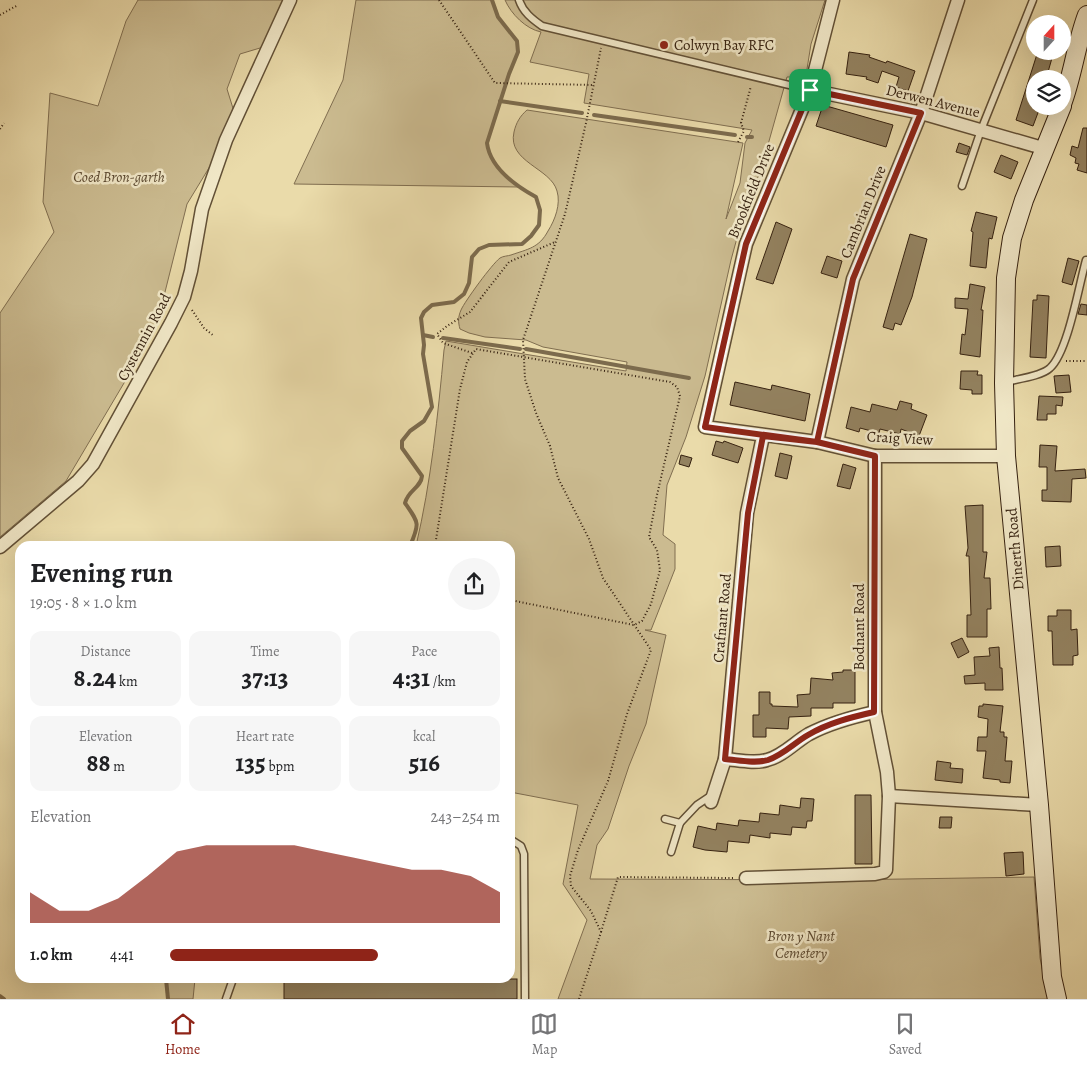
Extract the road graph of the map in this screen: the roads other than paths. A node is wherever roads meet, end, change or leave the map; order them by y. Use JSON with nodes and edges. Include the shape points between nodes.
{"nodes":[{"id":1,"x":286,"y":0,"type":"edge"},
{"id":2,"x":290,"y":0,"type":"edge"},
{"id":3,"x":519,"y":0,"type":"edge"},
{"id":4,"x":833,"y":0,"type":"edge"},
{"id":5,"x":958,"y":0,"type":"edge"},
{"id":6,"x":1033,"y":0,"type":"edge"},
{"id":7,"x":1087,"y":15,"type":"edge"},
{"id":8,"x":282,"y":19,"type":"junction"},
{"id":9,"x":1071,"y":75,"type":"edge"},
{"id":10,"x":810,"y":90,"type":"junction"},
{"id":11,"x":921,"y":113,"type":"junction"},
{"id":12,"x":1058,"y":115,"type":"edge"},
{"id":13,"x":981,"y":130,"type":"junction"},
{"id":14,"x":1046,"y":149,"type":"junction"},
{"id":15,"x":962,"y":186,"type":"dead end"},
{"id":16,"x":1086,"y":260,"type":"edge"},
{"id":17,"x":1004,"y":383,"type":"junction"},
{"id":18,"x":705,"y":427,"type":"joint"},
{"id":19,"x":763,"y":436,"type":"junction"},
{"id":20,"x":817,"y":442,"type":"junction"},
{"id":21,"x":875,"y":456,"type":"junction"},
{"id":22,"x":1006,"y":456,"type":"junction"},
{"id":23,"x":0,"y":547,"type":"edge"},
{"id":24,"x":874,"y":712,"type":"junction"},
{"id":25,"x":725,"y":759,"type":"junction"},
{"id":26,"x":889,"y":796,"type":"junction"},
{"id":27,"x":712,"y":798,"type":"joint"},
{"id":28,"x":1039,"y":805,"type":"junction"},
{"id":29,"x":665,"y":819,"type":"dead end"},
{"id":30,"x":680,"y":823,"type":"junction"},
{"id":31,"x":515,"y":843,"type":"edge"},
{"id":32,"x":671,"y":852,"type":"dead end"},
{"id":33,"x":746,"y":878,"type":"road end"},
{"id":34,"x":232,"y":983,"type":"edge"},
{"id":35,"x":226,"y":999,"type":"edge"},
{"id":36,"x":525,"y":999,"type":"edge"},
{"id":37,"x":1057,"y":999,"type":"edge"}],
"edges":[{"from":1,"to":8,"type":"street"},
{"from":2,"to":8,"type":"street"},
{"from":3,"to":10,"type":"lane","via":[[529,17],[542,26]]},
{"from":4,"to":10,"type":"street","name":"Brookfield Drive"},
{"from":5,"to":11,"type":"street","name":"Cambrian Drive"},
{"from":6,"to":13,"type":"lane"},
{"from":7,"to":9,"type":"street","name":"Dinerth Road"},
{"from":8,"to":23,"type":"street","name":"Cystennin Road","via":[[226,140],[202,210],[184,297],[171,323],[93,464],[78,481]]},
{"from":10,"to":11,"type":"street","name":"Derwen Avenue"},
{"from":10,"to":18,"type":"street","name":"Brookfield Drive","via":[[746,244]]},
{"from":11,"to":13,"type":"street","name":"Derwen Avenue"},
{"from":11,"to":20,"type":"street","name":"Cambrian Drive","via":[[853,279]]},
{"from":12,"to":14,"type":"street","name":"Dinerth Road"},
{"from":13,"to":14,"type":"street","name":"Derwen Avenue"},
{"from":13,"to":15,"type":"lane"},
{"from":14,"to":17,"type":"street","name":"Dinerth Road","via":[[1012,238],[1006,278]]},
{"from":16,"to":17,"type":"lane","via":[[1056,360],[1049,369]]},
{"from":17,"to":22,"type":"street","name":"Dinerth Road"},
{"from":18,"to":19,"type":"street","name":"Craig View"},
{"from":19,"to":20,"type":"street","name":"Craig View"},
{"from":19,"to":25,"type":"street","name":"Crafnant Road","via":[[748,513]]},
{"from":20,"to":21,"type":"street","name":"Craig View"},
{"from":21,"to":22,"type":"street","name":"Craig View"},
{"from":21,"to":24,"type":"street","name":"Bodnant Road"},
{"from":22,"to":28,"type":"street","name":"Dinerth Road"},
{"from":24,"to":25,"type":"street","via":[[825,726],[766,760]]},
{"from":24,"to":26,"type":"street","name":"Bodnant Road"},
{"from":25,"to":27,"type":"street","name":"Crafnant Road"},
{"from":26,"to":28,"type":"street"},
{"from":26,"to":33,"type":"street","name":"Bodnant Road","via":[[884,872]]},
{"from":27,"to":30,"type":"lane","via":[[697,804]]},
{"from":28,"to":37,"type":"street","name":"Dinerth Road","via":[[1050,959]]},
{"from":29,"to":30,"type":"lane"},
{"from":30,"to":32,"type":"lane"},
{"from":31,"to":36,"type":"lane","via":[[521,846],[524,854]]},
{"from":34,"to":35,"type":"lane"}]}
